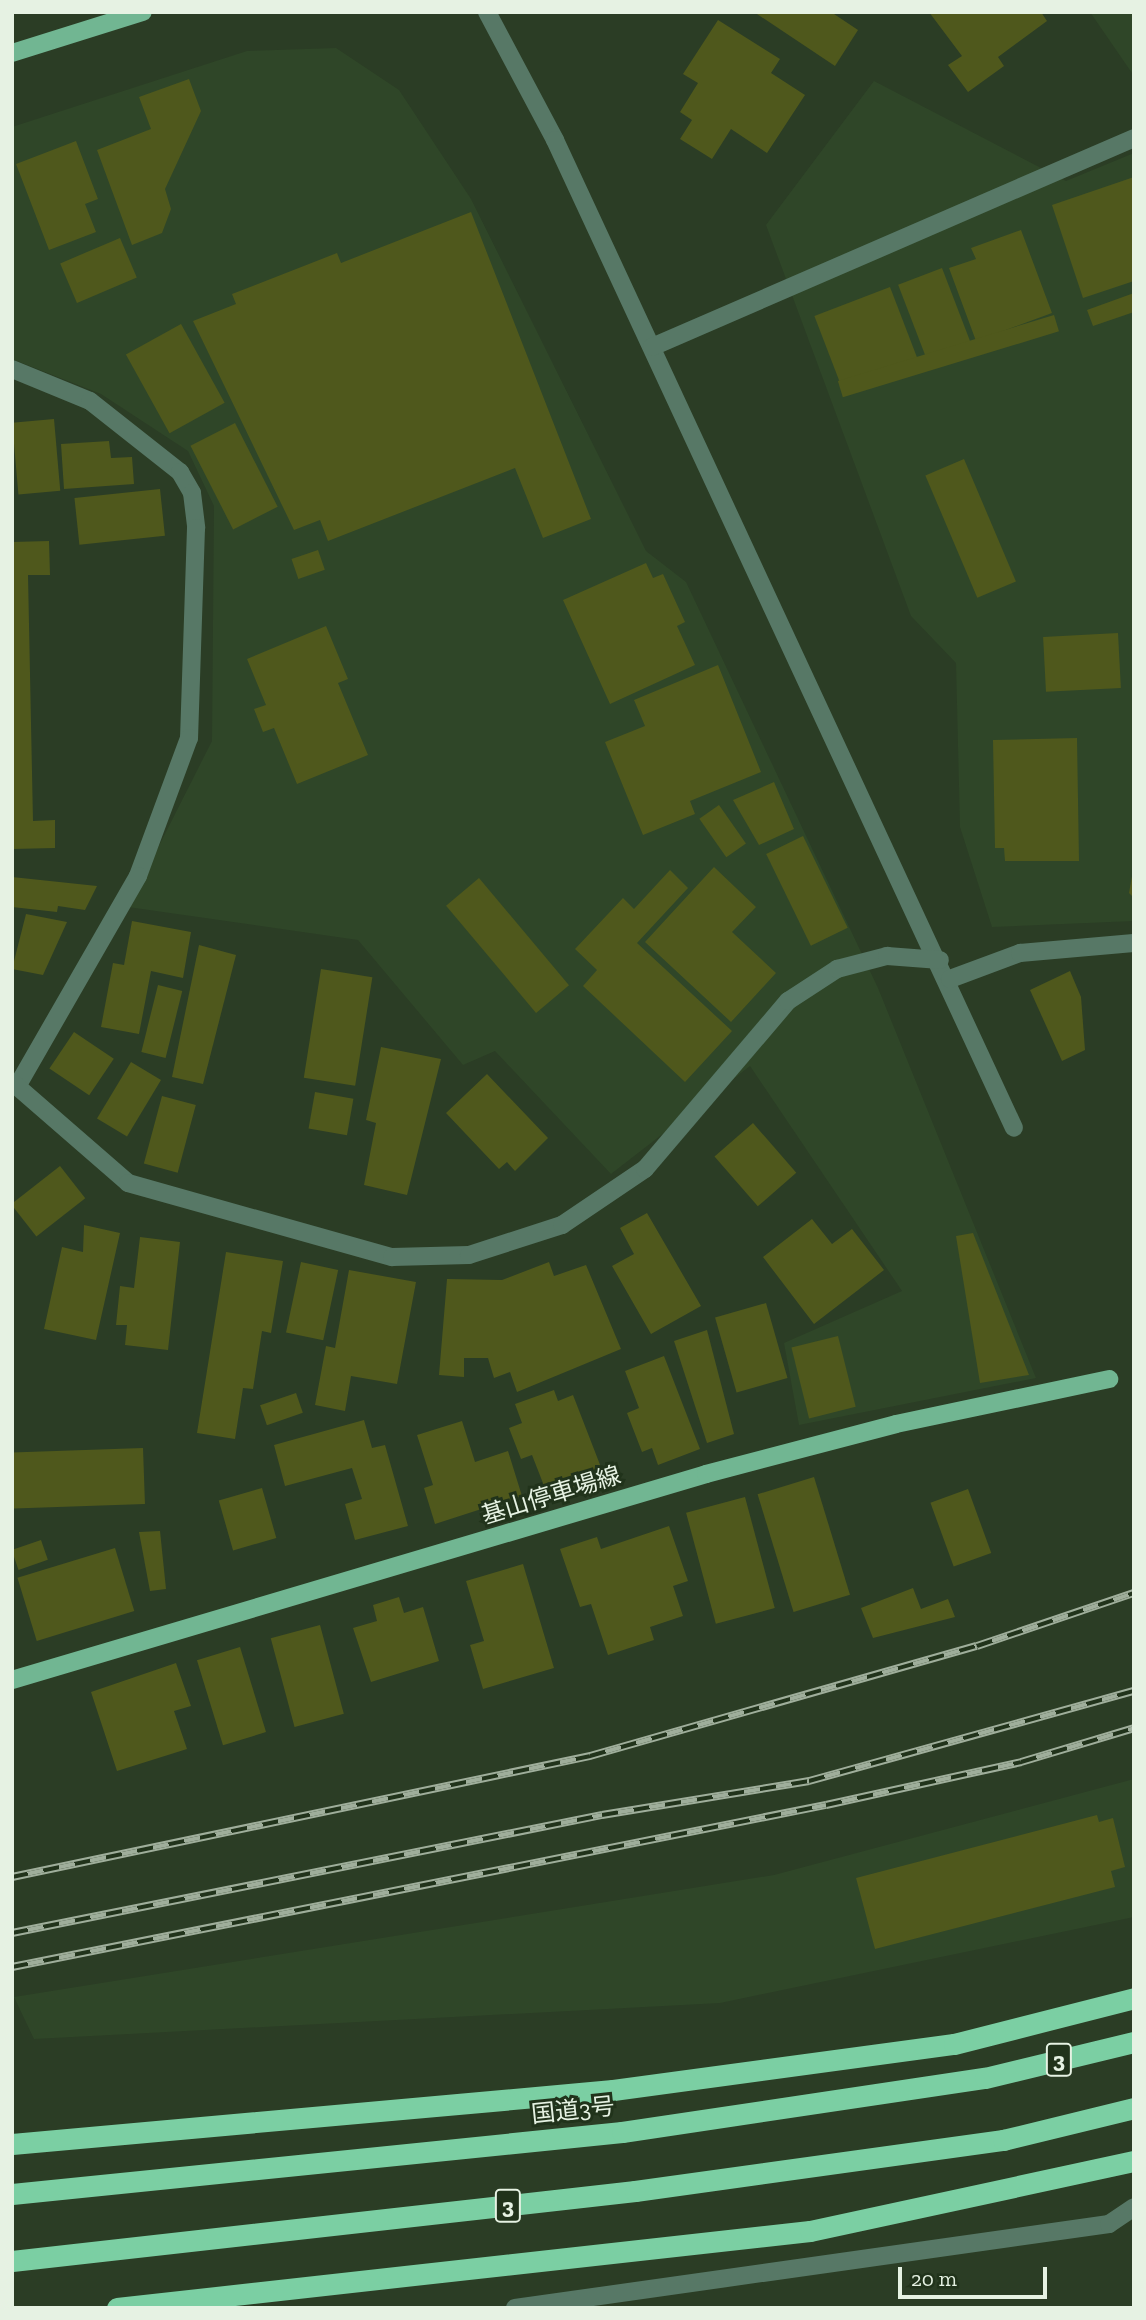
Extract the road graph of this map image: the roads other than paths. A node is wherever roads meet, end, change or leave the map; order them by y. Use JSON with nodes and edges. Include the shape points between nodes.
{"nodes":[{"id":1,"x":143,"y":12,"type":"edge"},
{"id":2,"x":486,"y":12,"type":"edge"},
{"id":3,"x":12,"y":52,"type":"edge"},
{"id":4,"x":1134,"y":138,"type":"edge"},
{"id":5,"x":652,"y":347,"type":"junction"},
{"id":6,"x":12,"y":369,"type":"edge"},
{"id":7,"x":1134,"y":943,"type":"edge"},
{"id":8,"x":940,"y":960,"type":"junction"},
{"id":9,"x":950,"y":979,"type":"junction"},
{"id":10,"x":15,"y":1083,"type":"edge"},
{"id":11,"x":1014,"y":1128,"type":"dead end"},
{"id":12,"x":1109,"y":1379,"type":"dead end"},
{"id":13,"x":12,"y":1680,"type":"edge"},
{"id":14,"x":1134,"y":1998,"type":"edge"},
{"id":15,"x":1134,"y":2042,"type":"edge"},
{"id":16,"x":1134,"y":2108,"type":"edge"},
{"id":17,"x":12,"y":2144,"type":"edge"},
{"id":18,"x":1134,"y":2161,"type":"edge"},
{"id":19,"x":12,"y":2194,"type":"edge"},
{"id":20,"x":1134,"y":2207,"type":"edge"},
{"id":21,"x":12,"y":2261,"type":"edge"},
{"id":22,"x":620,"y":2302,"type":"edge"},
{"id":23,"x":117,"y":2308,"type":"edge"},
{"id":24,"x":515,"y":2308,"type":"edge"}],
"edges":[{"from":1,"to":3,"type":"main road"},
{"from":2,"to":5,"type":"street","via":[[555,139]]},
{"from":4,"to":5,"type":"street"},
{"from":5,"to":8,"type":"street"},
{"from":6,"to":10,"type":"street","via":[[90,401],[180,472],[192,494],[196,528],[189,738],[138,876]]},
{"from":7,"to":9,"type":"street","via":[[1020,953]]},
{"from":8,"to":9,"type":"street"},
{"from":8,"to":10,"type":"street","via":[[887,956],[837,969],[788,1001],[645,1170],[562,1225],[470,1255],[392,1257],[128,1183]]},
{"from":9,"to":11,"type":"street"},
{"from":12,"to":13,"type":"main road","name":"基山停車場線","via":[[895,1424],[706,1474]]},
{"from":14,"to":17,"type":"highway","via":[[954,2044],[613,2090]]},
{"from":15,"to":19,"type":"highway","name":"国道3号","number":"3","via":[[985,2078],[622,2132]]},
{"from":16,"to":21,"type":"highway","number":"3","via":[[1003,2140],[635,2191]]},
{"from":18,"to":23,"type":"highway","via":[[810,2231]]},
{"from":20,"to":22,"type":"street","via":[[1108,2224]]},
{"from":22,"to":24,"type":"street"}]}
